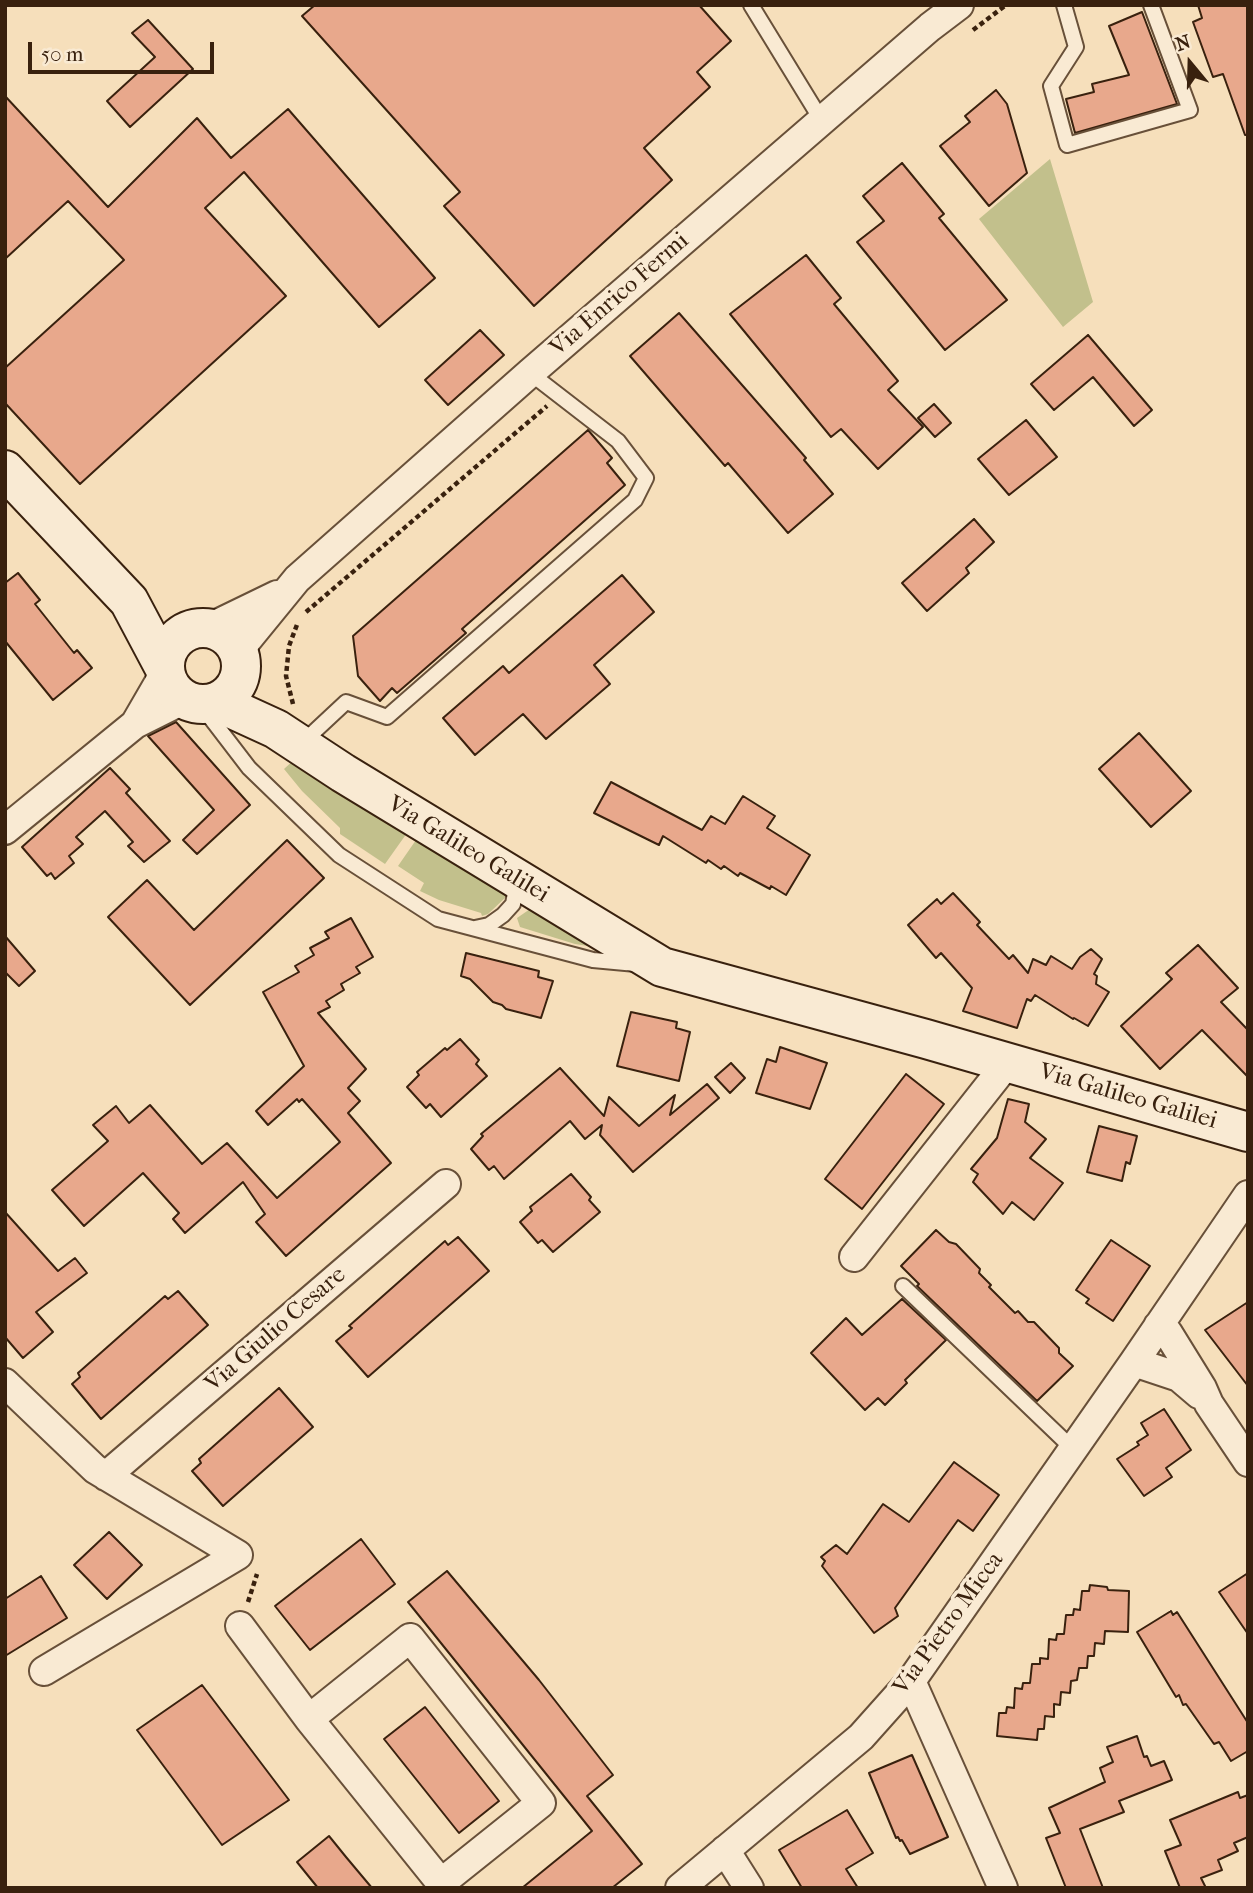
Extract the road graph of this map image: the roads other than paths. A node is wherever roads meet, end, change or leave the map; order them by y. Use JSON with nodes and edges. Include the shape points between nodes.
{"nodes":[{"id":1,"x":751,"y":5,"type":"edge"},
{"id":2,"x":959,"y":5,"type":"edge"},
{"id":3,"x":1063,"y":5,"type":"edge"},
{"id":4,"x":1151,"y":5,"type":"edge"},
{"id":5,"x":822,"y":121,"type":"junction"},
{"id":6,"x":530,"y":373,"type":"junction"},
{"id":7,"x":5,"y":470,"type":"edge"},
{"id":8,"x":129,"y":601,"type":"junction"},
{"id":9,"x":221,"y":644,"type":"junction"},
{"id":10,"x":186,"y":689,"type":"junction"},
{"id":11,"x":291,"y":729,"type":"junction"},
{"id":12,"x":5,"y":830,"type":"edge"},
{"id":13,"x":499,"y":869,"type":"junction"},
{"id":14,"x":474,"y":928,"type":"junction"},
{"id":15,"x":662,"y":967,"type":"junction"},
{"id":16,"x":1008,"y":1062,"type":"junction"},
{"id":17,"x":1248,"y":1132,"type":"edge"},
{"id":18,"x":446,"y":1184,"type":"dead end"},
{"id":19,"x":1248,"y":1195,"type":"edge"},
{"id":20,"x":854,"y":1258,"type":"dead end"},
{"id":21,"x":903,"y":1286,"type":"dead end"},
{"id":22,"x":1158,"y":1326,"type":"junction"},
{"id":23,"x":1134,"y":1362,"type":"junction"},
{"id":24,"x":5,"y":1383,"type":"edge"},
{"id":25,"x":1209,"y":1404,"type":"junction"},
{"id":26,"x":1072,"y":1448,"type":"junction"},
{"id":27,"x":1248,"y":1462,"type":"edge"},
{"id":28,"x":106,"y":1476,"type":"junction"},
{"id":29,"x":240,"y":1626,"type":"road end"},
{"id":30,"x":44,"y":1671,"type":"dead end"},
{"id":31,"x":911,"y":1681,"type":"junction"},
{"id":32,"x":309,"y":1719,"type":"junction"},
{"id":33,"x":726,"y":1850,"type":"junction"},
{"id":34,"x":443,"y":1885,"type":"edge"},
{"id":35,"x":680,"y":1888,"type":"edge"},
{"id":36,"x":749,"y":1888,"type":"edge"},
{"id":37,"x":1003,"y":1888,"type":"edge"}],
"edges":[{"from":1,"to":5,"type":"lane"},
{"from":2,"to":5,"type":"street","name":"Via Enrico Fermi"},
{"from":3,"to":4,"type":"lane","via":[[1076,47],[1051,86],[1067,145],[1190,110]]},
{"from":5,"to":6,"type":"street","name":"Via Enrico Fermi"},
{"from":6,"to":9,"type":"street","name":"Via Enrico Fermi"},
{"from":6,"to":11,"type":"lane","via":[[618,441],[646,478],[635,500],[387,717],[346,702]]},
{"from":7,"to":8,"type":"street"},
{"from":8,"to":9,"type":"street"},
{"from":8,"to":10,"type":"street"},
{"from":9,"to":10,"type":"street","via":[[233,690]]},
{"from":9,"to":10,"type":"street","via":[[172,642]]},
{"from":9,"to":11,"type":"street","name":"Via Galileo Galilei"},
{"from":10,"to":11,"type":"street","name":"Via Galileo Galilei"},
{"from":10,"to":12,"type":"street","via":[[135,724]]},
{"from":10,"to":14,"type":"lane","name":"Via Galileo Galilei","via":[[249,768],[340,855],[438,919]]},
{"from":11,"to":13,"type":"street","name":"Via Galileo Galilei"},
{"from":13,"to":14,"type":"lane","via":[[515,893],[513,904],[489,925]]},
{"from":13,"to":15,"type":"street","name":"Via Galileo Galilei"},
{"from":14,"to":15,"type":"lane","name":"Via Galileo Galilei","via":[[593,960]]},
{"from":15,"to":16,"type":"street","name":"Via Galileo Galilei"},
{"from":16,"to":17,"type":"street","name":"Via Galileo Galilei"},
{"from":16,"to":20,"type":"street","name":"Via Galileo Galilei"},
{"from":18,"to":28,"type":"street","name":"Via Giulio Cesare"},
{"from":19,"to":22,"type":"street","name":"Via Pietro Micca"},
{"from":21,"to":26,"type":"lane"},
{"from":22,"to":23,"type":"street","name":"Via Pietro Micca"},
{"from":22,"to":25,"type":"street","via":[[1168,1333]]},
{"from":23,"to":25,"type":"street","via":[[1179,1377]]},
{"from":23,"to":26,"type":"street","name":"Via Pietro Micca"},
{"from":24,"to":28,"type":"street"},
{"from":25,"to":27,"type":"street"},
{"from":26,"to":31,"type":"street","name":"Via Pietro Micca"},
{"from":28,"to":30,"type":"street","via":[[238,1555]]},
{"from":29,"to":32,"type":"street"},
{"from":31,"to":33,"type":"street","name":"Via Pietro Micca","via":[[861,1737]]},
{"from":31,"to":37,"type":"street"},
{"from":32,"to":34,"type":"street"},
{"from":32,"to":34,"type":"street","via":[[410,1637],[541,1803]]},
{"from":33,"to":35,"type":"street","name":"Via Pietro Micca"},
{"from":33,"to":36,"type":"street"}]}
